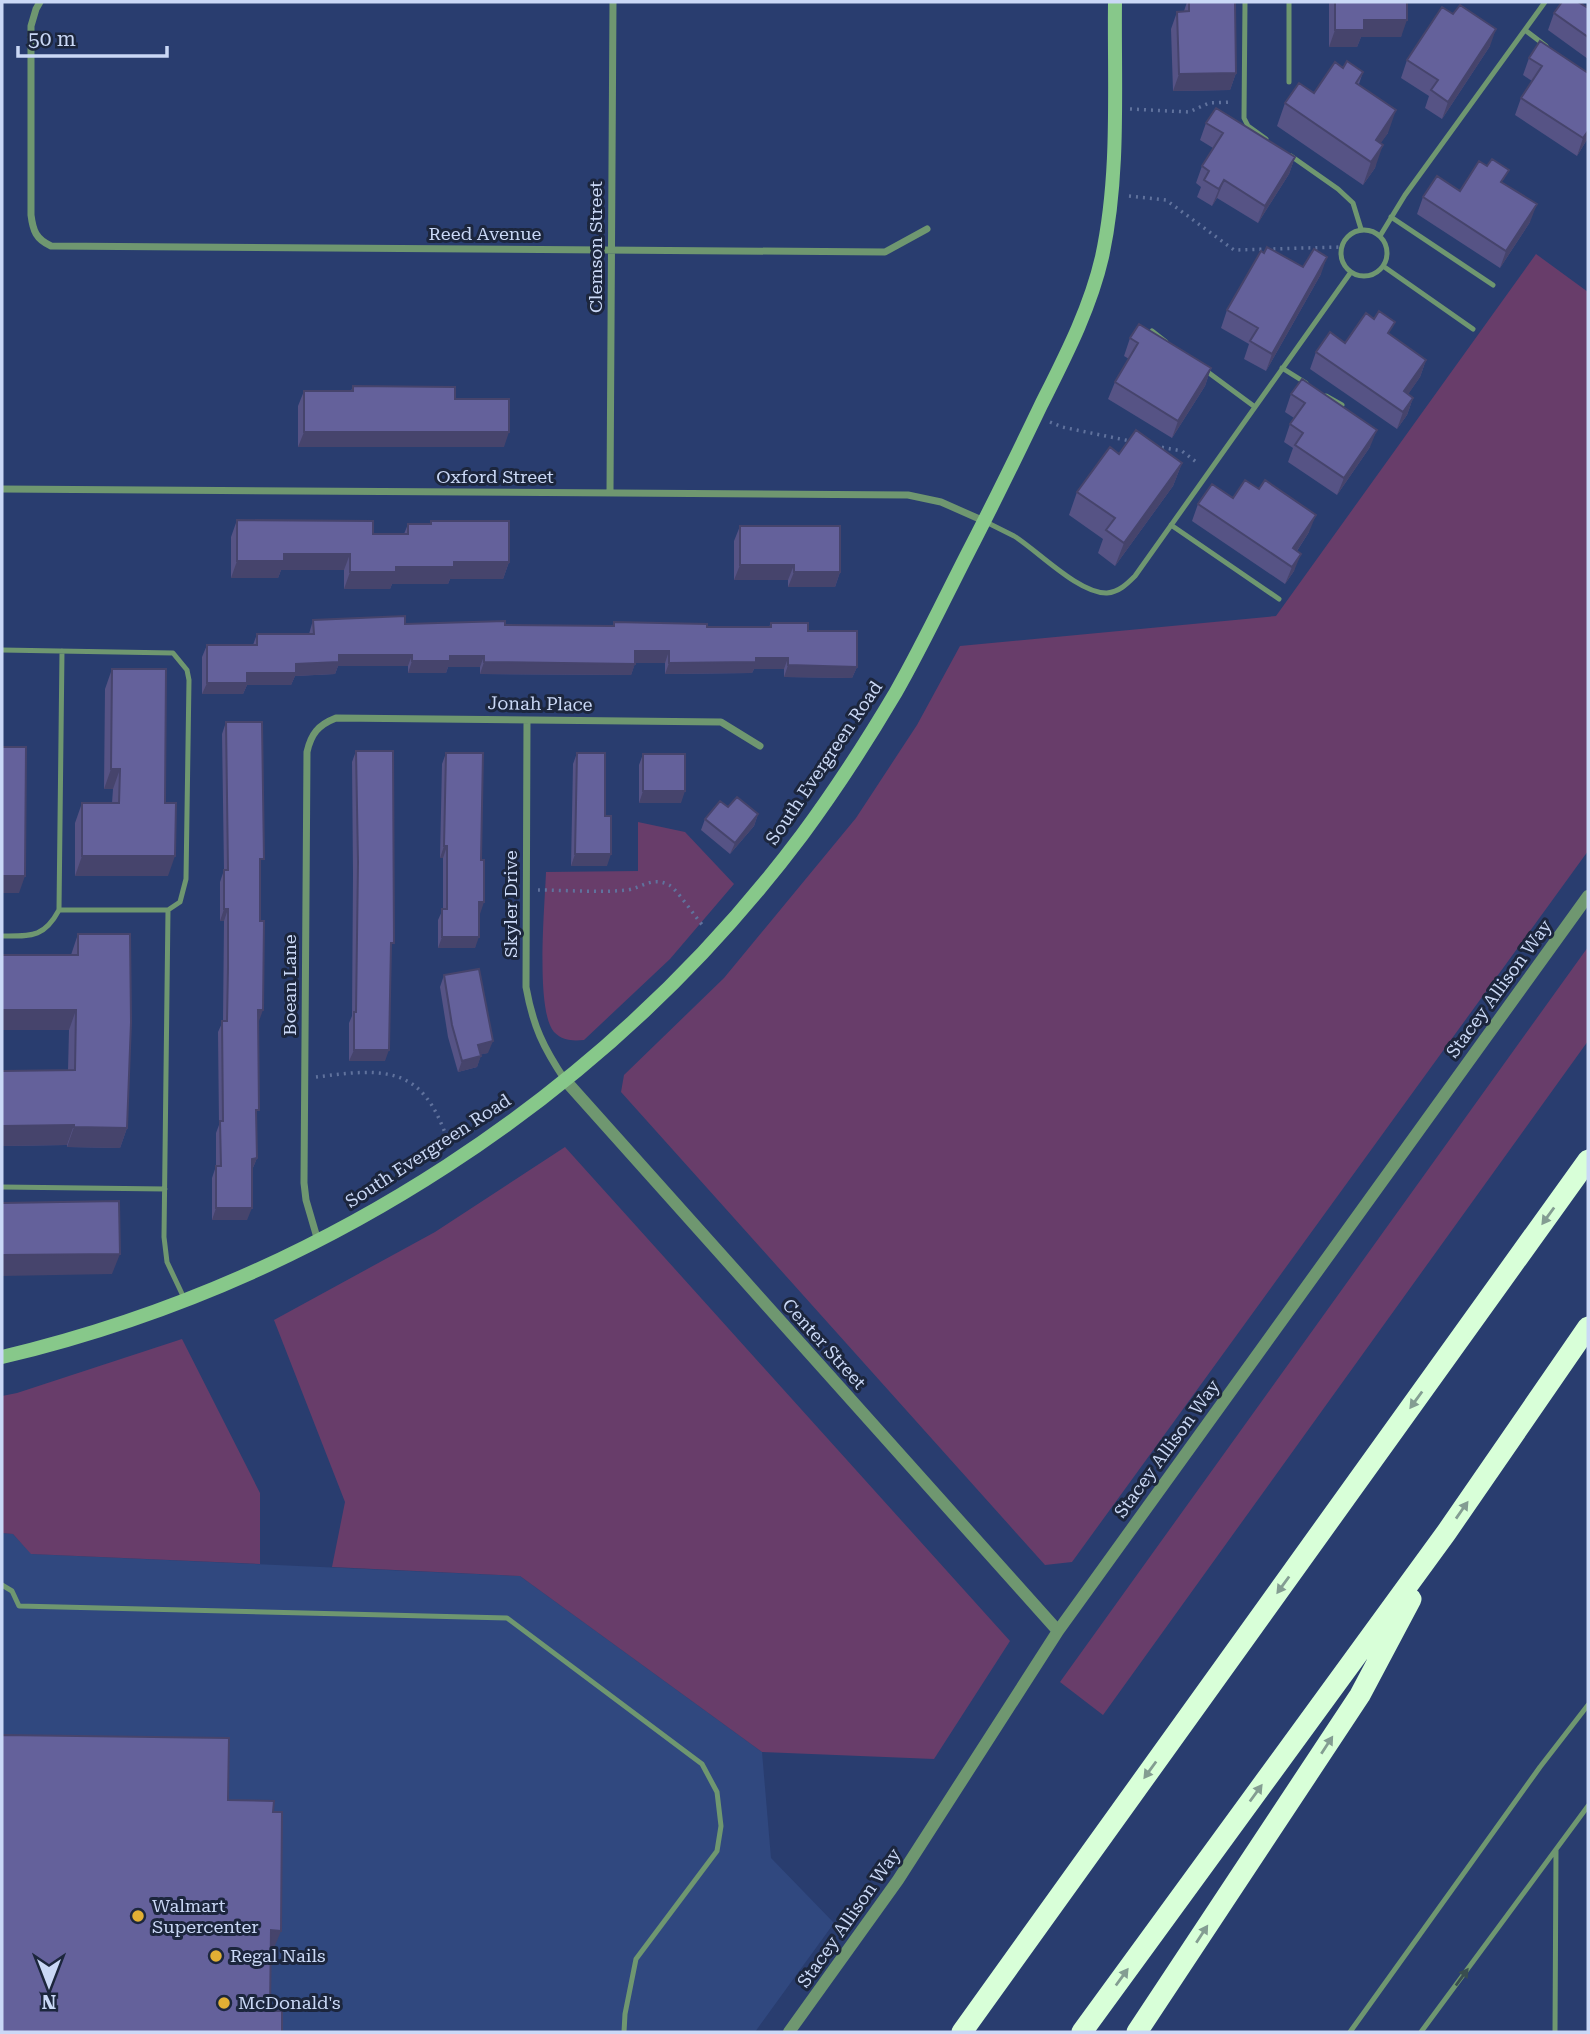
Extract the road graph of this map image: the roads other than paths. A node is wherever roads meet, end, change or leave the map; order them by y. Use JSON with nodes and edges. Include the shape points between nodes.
{"nodes":[{"id":1,"x":40,"y":2,"type":"edge"},
{"id":2,"x":613,"y":2,"type":"edge"},
{"id":3,"x":1115,"y":2,"type":"edge"},
{"id":4,"x":1245,"y":2,"type":"edge"},
{"id":5,"x":1289,"y":2,"type":"edge"},
{"id":6,"x":1545,"y":2,"type":"edge"},
{"id":7,"x":1525,"y":30,"type":"junction"},
{"id":8,"x":1556,"y":53,"type":"edge"},
{"id":9,"x":1289,"y":82,"type":"dead end"},
{"id":10,"x":1270,"y":142,"type":"edge"},
{"id":11,"x":1282,"y":150,"type":"edge"},
{"id":12,"x":1391,"y":217,"type":"junction"},
{"id":13,"x":927,"y":229,"type":"dead end"},
{"id":14,"x":1361,"y":229,"type":"junction"},
{"id":15,"x":1380,"y":236,"type":"junction"},
{"id":16,"x":611,"y":250,"type":"junction"},
{"id":17,"x":1383,"y":266,"type":"junction"},
{"id":18,"x":1351,"y":272,"type":"junction"},
{"id":19,"x":1493,"y":285,"type":"dead end"},
{"id":20,"x":1473,"y":329,"type":"dead end"},
{"id":21,"x":1152,"y":331,"type":"edge"},
{"id":22,"x":1172,"y":346,"type":"edge"},
{"id":23,"x":1282,"y":368,"type":"junction"},
{"id":24,"x":1203,"y":369,"type":"edge"},
{"id":25,"x":1312,"y":387,"type":"edge"},
{"id":26,"x":1322,"y":393,"type":"edge"},
{"id":27,"x":1342,"y":405,"type":"edge"},
{"id":28,"x":1255,"y":407,"type":"junction"},
{"id":29,"x":2,"y":489,"type":"edge"},
{"id":30,"x":610,"y":493,"type":"junction"},
{"id":31,"x":984,"y":521,"type":"junction"},
{"id":32,"x":1171,"y":524,"type":"junction"},
{"id":33,"x":1279,"y":599,"type":"dead end"},
{"id":34,"x":2,"y":650,"type":"edge"},
{"id":35,"x":62,"y":651,"type":"junction"},
{"id":36,"x":527,"y":720,"type":"junction"},
{"id":37,"x":317,"y":729,"type":"joint"},
{"id":38,"x":760,"y":746,"type":"dead end"},
{"id":39,"x":1588,"y":896,"type":"edge"},
{"id":40,"x":59,"y":909,"type":"junction"},
{"id":41,"x":168,"y":910,"type":"junction"},
{"id":42,"x":2,"y":936,"type":"edge"},
{"id":43,"x":565,"y":1080,"type":"junction"},
{"id":44,"x":1588,"y":1160,"type":"edge"},
{"id":45,"x":2,"y":1187,"type":"edge"},
{"id":46,"x":165,"y":1189,"type":"junction"},
{"id":47,"x":319,"y":1242,"type":"junction"},
{"id":48,"x":185,"y":1301,"type":"junction"},
{"id":49,"x":1588,"y":1327,"type":"edge"},
{"id":50,"x":2,"y":1357,"type":"edge"},
{"id":51,"x":1446,"y":1533,"type":"junction"},
{"id":52,"x":2,"y":1585,"type":"edge"},
{"id":53,"x":1058,"y":1631,"type":"junction"},
{"id":54,"x":1588,"y":1704,"type":"edge"},
{"id":55,"x":1588,"y":1806,"type":"edge"},
{"id":56,"x":1556,"y":1850,"type":"junction"},
{"id":57,"x":962,"y":2031,"type":"edge"},
{"id":58,"x":624,"y":2032,"type":"edge"},
{"id":59,"x":789,"y":2032,"type":"edge"},
{"id":60,"x":1082,"y":2032,"type":"edge"},
{"id":61,"x":1137,"y":2032,"type":"edge"},
{"id":62,"x":1350,"y":2032,"type":"edge"},
{"id":63,"x":1421,"y":2032,"type":"edge"},
{"id":64,"x":1555,"y":2032,"type":"edge"}],
"edges":[{"from":1,"to":16,"type":"street","name":"Reed Avenue","via":[[32,26],[30,215],[32,230],[51,247]]},
{"from":2,"to":16,"type":"street","name":"Clemson Street"},
{"from":3,"to":31,"type":"main road","name":"South Evergreen Road","via":[[1111,194],[1094,286]]},
{"from":4,"to":10,"type":"lane","via":[[1244,118]]},
{"from":5,"to":9,"type":"lane"},
{"from":6,"to":7,"type":"lane"},
{"from":7,"to":8,"type":"lane"},
{"from":7,"to":12,"type":"lane"},
{"from":11,"to":14,"type":"lane","via":[[1353,203]]},
{"from":12,"to":15,"type":"lane"},
{"from":12,"to":19,"type":"lane"},
{"from":13,"to":16,"type":"street","name":"Reed Avenue","via":[[885,252]]},
{"from":14,"to":15,"type":"lane"},
{"from":14,"to":18,"type":"lane","via":[[1348,235],[1341,247],[1344,265]]},
{"from":15,"to":17,"type":"lane","via":[[1386,245]]},
{"from":16,"to":30,"type":"street","name":"Clemson Street"},
{"from":17,"to":18,"type":"lane","via":[[1374,274]]},
{"from":17,"to":20,"type":"lane"},
{"from":18,"to":23,"type":"lane"},
{"from":21,"to":22,"type":"lane"},
{"from":23,"to":25,"type":"lane"},
{"from":23,"to":28,"type":"lane"},
{"from":24,"to":28,"type":"lane"},
{"from":26,"to":27,"type":"lane"},
{"from":28,"to":32,"type":"lane"},
{"from":29,"to":30,"type":"street","name":"Oxford Street"},
{"from":30,"to":31,"type":"street","name":"Oxford Street","via":[[908,495],[941,502]]},
{"from":31,"to":32,"type":"lane","via":[[1013,536],[1082,586],[1108,593],[1121,589],[1135,576]]},
{"from":31,"to":43,"type":"main road","name":"South Evergreen Road","via":[[897,690],[801,836],[714,939]]},
{"from":32,"to":33,"type":"lane"},
{"from":34,"to":35,"type":"lane"},
{"from":35,"to":40,"type":"lane"},
{"from":35,"to":41,"type":"lane","via":[[173,653],[187,670],[186,879],[180,902]]},
{"from":36,"to":37,"type":"street","name":"Jonah Place","via":[[336,718]]},
{"from":36,"to":38,"type":"street","name":"Jonah Place","via":[[721,722]]},
{"from":36,"to":43,"type":"street","name":"Skyler Drive","via":[[526,987],[531,1018]]},
{"from":37,"to":47,"type":"street","name":"Boean Lane","via":[[307,752],[305,1078],[306,1200]]},
{"from":39,"to":53,"type":"street","name":"Stacey Allison Way"},
{"from":40,"to":41,"type":"lane"},
{"from":40,"to":42,"type":"lane","via":[[39,933]]},
{"from":41,"to":46,"type":"lane"},
{"from":43,"to":47,"type":"main road","name":"South Evergreen Road","via":[[457,1160]]},
{"from":43,"to":53,"type":"street","name":"Center Street"},
{"from":44,"to":57,"type":"highway","one_way":true},
{"from":45,"to":46,"type":"lane"},
{"from":46,"to":48,"type":"lane","via":[[167,1262]]},
{"from":47,"to":48,"type":"main road","name":"South Evergreen Road"},
{"from":48,"to":50,"type":"main road","name":"South Evergreen Road","via":[[63,1343]]},
{"from":51,"to":49,"type":"highway","one_way":true},
{"from":60,"to":51,"type":"highway","one_way":true},
{"from":61,"to":51,"type":"highway","one_way":true,"via":[[1360,1695]]},
{"from":52,"to":58,"type":"lane","via":[[12,1591],[19,1606],[507,1618],[702,1764],[717,1792],[721,1826],[717,1851],[636,1959]]},
{"from":53,"to":59,"type":"street","name":"Stacey Allison Way","via":[[898,1880]]},
{"from":54,"to":62,"type":"lane"},
{"from":55,"to":56,"type":"lane"},
{"from":63,"to":56,"type":"lane","one_way":true},
{"from":56,"to":64,"type":"lane"}]}
